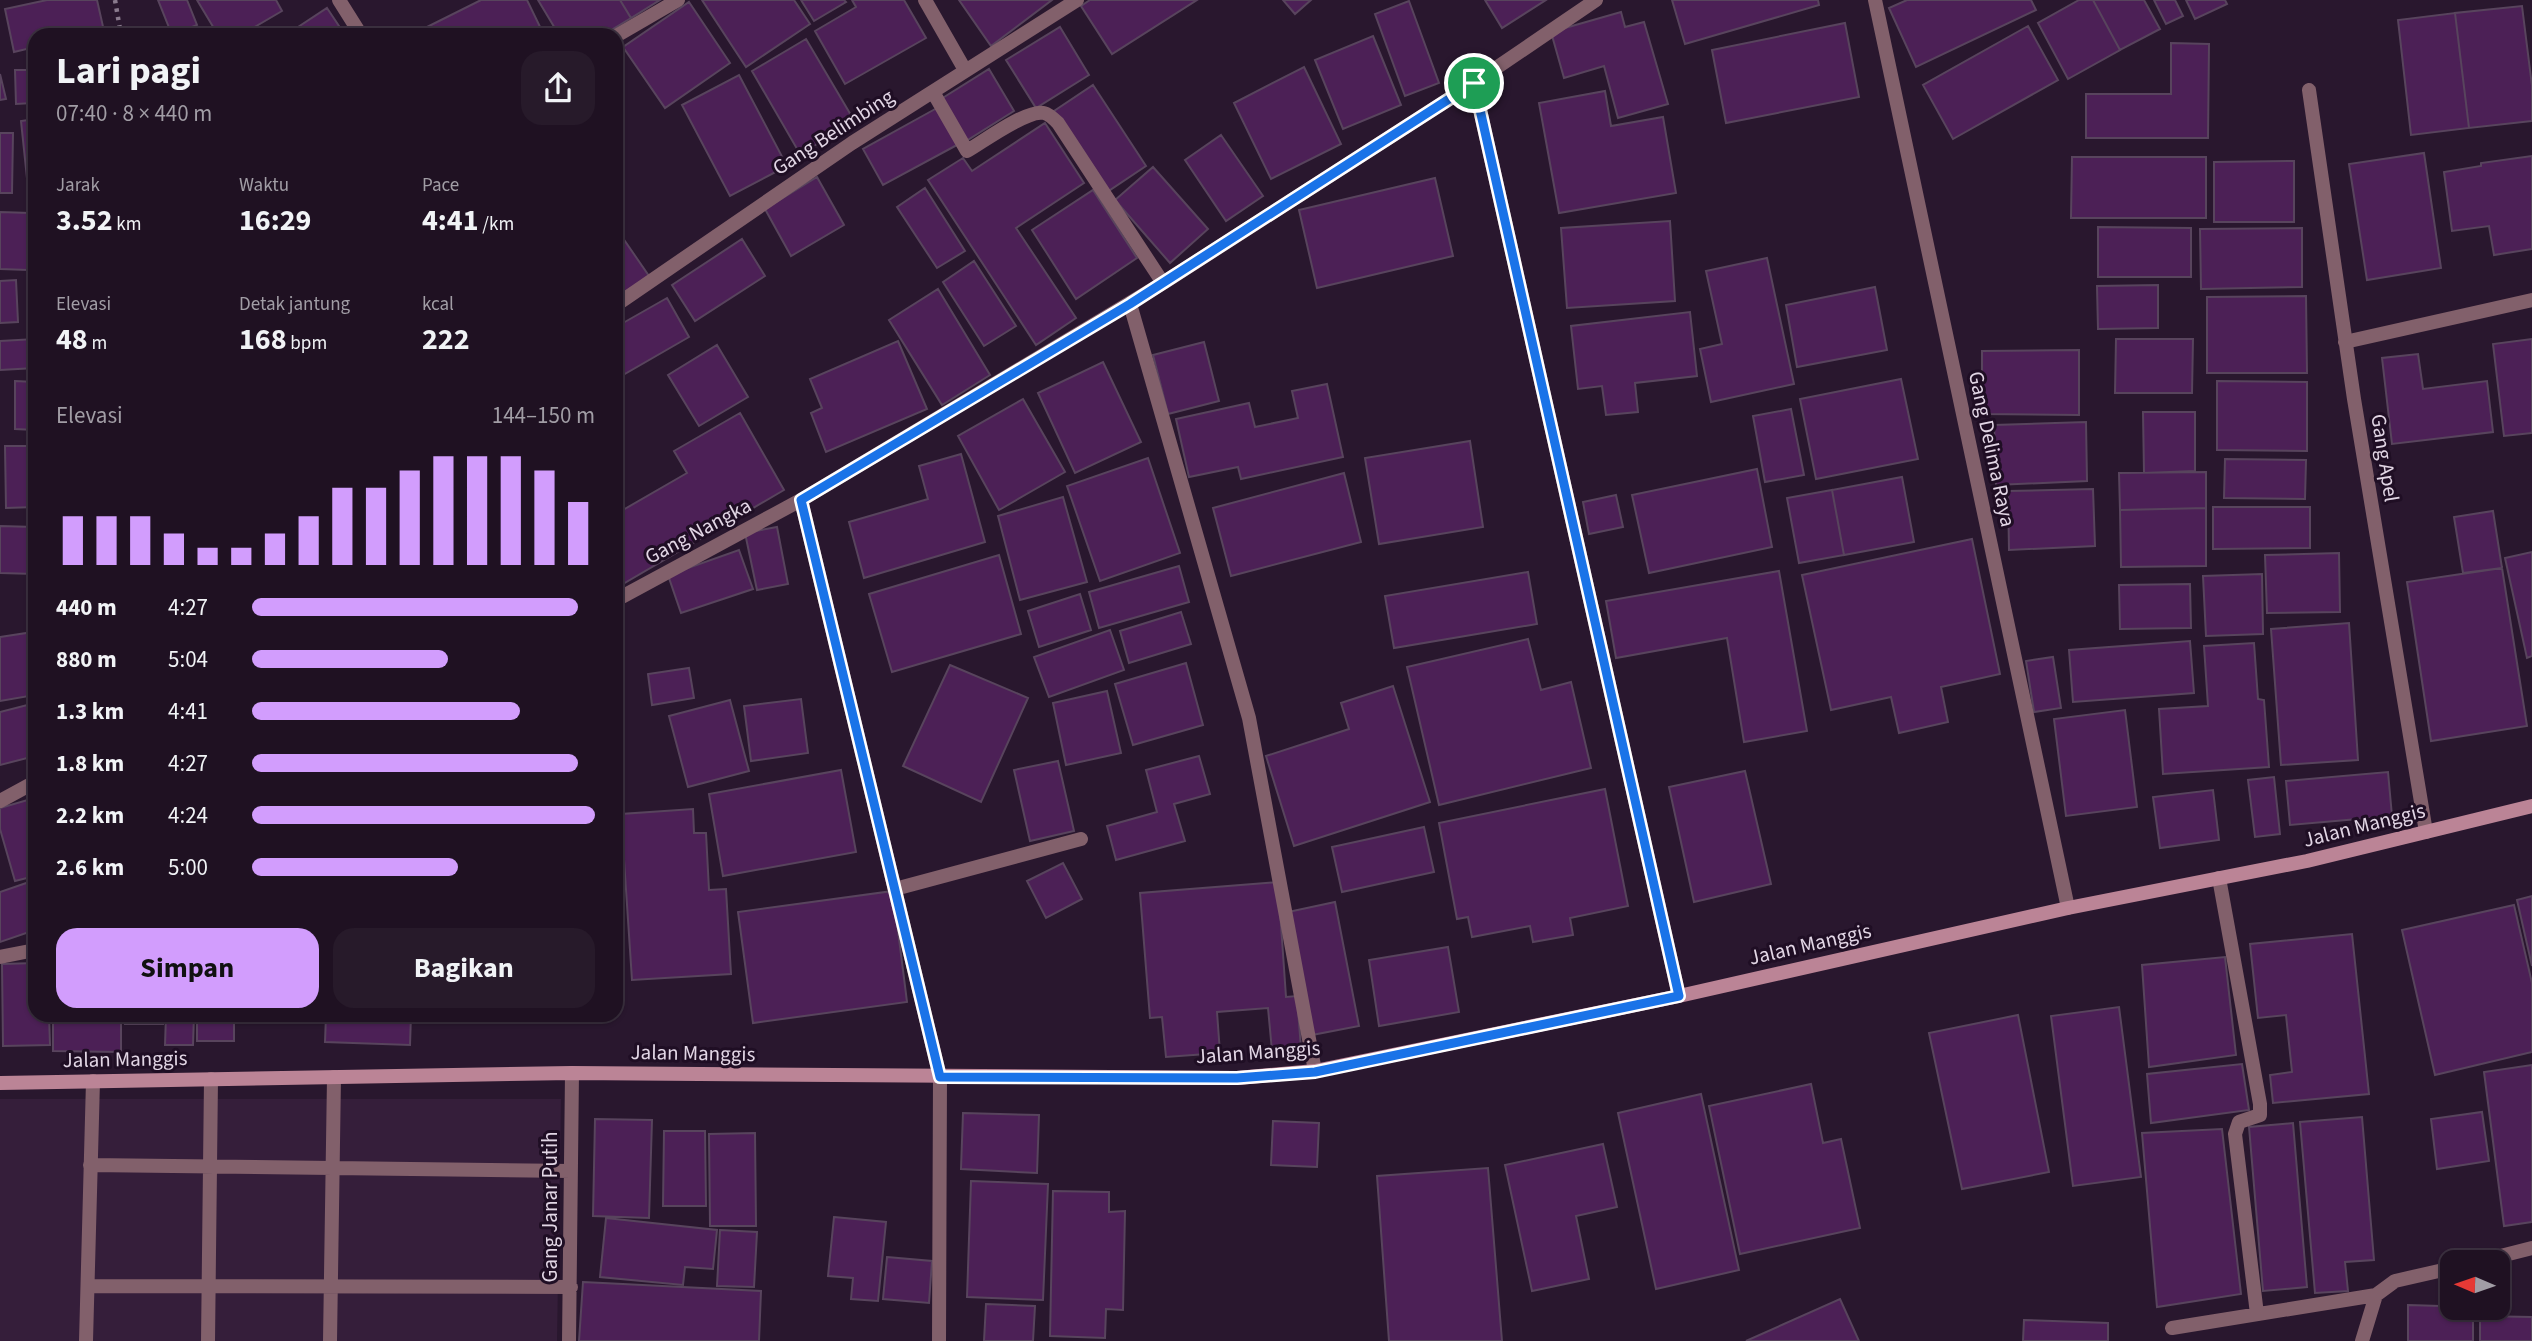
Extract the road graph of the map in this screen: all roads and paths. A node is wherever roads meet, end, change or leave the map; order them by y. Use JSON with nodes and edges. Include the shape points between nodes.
{"nodes":[{"id":1,"x":115,"y":0,"type":"edge"},
{"id":2,"x":339,"y":0,"type":"edge"},
{"id":3,"x":678,"y":0,"type":"edge"},
{"id":4,"x":925,"y":0,"type":"edge"},
{"id":5,"x":1077,"y":0,"type":"edge"},
{"id":6,"x":1596,"y":0,"type":"edge"},
{"id":7,"x":1875,"y":0,"type":"edge"},
{"id":8,"x":120,"y":28,"type":"edge"},
{"id":9,"x":357,"y":28,"type":"edge"},
{"id":10,"x":623,"y":32,"type":"edge"},
{"id":11,"x":965,"y":70,"type":"junction"},
{"id":12,"x":1474,"y":83,"type":"junction"},
{"id":13,"x":2309,"y":90,"type":"dead end"},
{"id":14,"x":933,"y":92,"type":"junction"},
{"id":15,"x":1163,"y":283,"type":"junction"},
{"id":16,"x":623,"y":300,"type":"edge"},
{"id":17,"x":2532,"y":300,"type":"edge"},
{"id":18,"x":1130,"y":304,"type":"junction"},
{"id":19,"x":2346,"y":342,"type":"junction"},
{"id":20,"x":801,"y":500,"type":"junction"},
{"id":21,"x":623,"y":596,"type":"edge"},
{"id":22,"x":28,"y":786,"type":"edge"},
{"id":23,"x":0,"y":801,"type":"edge"},
{"id":24,"x":2532,"y":806,"type":"edge"},
{"id":25,"x":2426,"y":832,"type":"junction"},
{"id":26,"x":1081,"y":839,"type":"dead end"},
{"id":27,"x":2219,"y":878,"type":"junction"},
{"id":28,"x":895,"y":889,"type":"junction"},
{"id":29,"x":2068,"y":908,"type":"junction"},
{"id":30,"x":28,"y":951,"type":"edge"},
{"id":31,"x":0,"y":957,"type":"edge"},
{"id":32,"x":1679,"y":996,"type":"junction"},
{"id":33,"x":1315,"y":1072,"type":"junction"},
{"id":34,"x":572,"y":1073,"type":"junction"},
{"id":35,"x":334,"y":1077,"type":"junction"},
{"id":36,"x":940,"y":1077,"type":"junction"},
{"id":37,"x":211,"y":1079,"type":"junction"},
{"id":38,"x":93,"y":1081,"type":"junction"},
{"id":39,"x":0,"y":1083,"type":"edge"},
{"id":40,"x":90,"y":1165,"type":"junction"},
{"id":41,"x":210,"y":1166,"type":"junction"},
{"id":42,"x":333,"y":1168,"type":"junction"},
{"id":43,"x":571,"y":1171,"type":"junction"},
{"id":44,"x":2532,"y":1248,"type":"edge"},
{"id":45,"x":2510,"y":1254,"type":"edge"},
{"id":46,"x":2440,"y":1271,"type":"edge"},
{"id":47,"x":88,"y":1286,"type":"junction"},
{"id":48,"x":331,"y":1286,"type":"junction"},
{"id":49,"x":209,"y":1287,"type":"junction"},
{"id":50,"x":571,"y":1287,"type":"junction"},
{"id":51,"x":2376,"y":1295,"type":"junction"},
{"id":52,"x":2257,"y":1314,"type":"junction"},
{"id":53,"x":2172,"y":1328,"type":"dead end"},
{"id":54,"x":86,"y":1341,"type":"edge"},
{"id":55,"x":208,"y":1341,"type":"edge"},
{"id":56,"x":330,"y":1341,"type":"edge"},
{"id":57,"x":569,"y":1341,"type":"edge"},
{"id":58,"x":939,"y":1341,"type":"edge"},
{"id":59,"x":2362,"y":1341,"type":"edge"}],
"edges":[{"from":1,"to":8,"type":"path"},
{"from":2,"to":9,"type":"street"},
{"from":3,"to":10,"type":"street"},
{"from":4,"to":11,"type":"street"},
{"from":5,"to":11,"type":"street","name":"Gang Belimbing"},
{"from":6,"to":12,"type":"street","name":"Gang Nangka"},
{"from":7,"to":29,"type":"street","name":"Gang Delima Raya"},
{"from":11,"to":14,"type":"street","name":"Gang Belimbing"},
{"from":12,"to":15,"type":"street","name":"Gang Nangka"},
{"from":12,"to":32,"type":"street"},
{"from":13,"to":19,"type":"street","name":"Gang Apel"},
{"from":14,"to":15,"type":"street","via":[[967,151],[1025,117],[1046,113],[1058,123]]},
{"from":14,"to":16,"type":"street","name":"Gang Belimbing"},
{"from":15,"to":18,"type":"street","name":"Gang Nangka"},
{"from":17,"to":19,"type":"street"},
{"from":18,"to":20,"type":"street","name":"Gang Nangka"},
{"from":18,"to":33,"type":"street","via":[[1249,718]]},
{"from":19,"to":25,"type":"street","name":"Gang Apel"},
{"from":20,"to":21,"type":"street","name":"Gang Nangka"},
{"from":20,"to":28,"type":"street"},
{"from":22,"to":23,"type":"street"},
{"from":24,"to":25,"type":"street","name":"Jalan Manggis"},
{"from":25,"to":27,"type":"street","name":"Jalan Manggis"},
{"from":26,"to":28,"type":"street"},
{"from":27,"to":29,"type":"street","name":"Jalan Manggis"},
{"from":27,"to":52,"type":"street","via":[[2260,1104],[2260,1115],[2239,1122],[2235,1134]]},
{"from":28,"to":36,"type":"street"},
{"from":29,"to":32,"type":"street","name":"Jalan Manggis"},
{"from":30,"to":31,"type":"street"},
{"from":32,"to":33,"type":"street","name":"Jalan Manggis"},
{"from":33,"to":36,"type":"street","name":"Jalan Manggis","via":[[1237,1078]]},
{"from":34,"to":35,"type":"street","name":"Jalan Manggis"},
{"from":34,"to":36,"type":"street","name":"Jalan Manggis"},
{"from":34,"to":43,"type":"street","name":"Gang Janar Putih"},
{"from":35,"to":37,"type":"street","name":"Jalan Manggis"},
{"from":35,"to":42,"type":"street"},
{"from":36,"to":58,"type":"street"},
{"from":37,"to":38,"type":"street","name":"Jalan Manggis"},
{"from":37,"to":41,"type":"street"},
{"from":38,"to":39,"type":"street","name":"Jalan Manggis"},
{"from":38,"to":40,"type":"street"},
{"from":40,"to":41,"type":"street"},
{"from":40,"to":47,"type":"street"},
{"from":41,"to":42,"type":"street"},
{"from":41,"to":49,"type":"street"},
{"from":42,"to":43,"type":"street"},
{"from":42,"to":48,"type":"street"},
{"from":43,"to":50,"type":"street","name":"Gang Janar Putih"},
{"from":44,"to":45,"type":"street"},
{"from":46,"to":51,"type":"street","via":[[2395,1282]]},
{"from":47,"to":49,"type":"street"},
{"from":47,"to":54,"type":"street"},
{"from":48,"to":49,"type":"street"},
{"from":48,"to":50,"type":"street"},
{"from":48,"to":56,"type":"street"},
{"from":49,"to":55,"type":"street"},
{"from":50,"to":57,"type":"street","name":"Gang Janar Putih"},
{"from":51,"to":52,"type":"street"},
{"from":51,"to":59,"type":"street"},
{"from":52,"to":53,"type":"street"}]}
